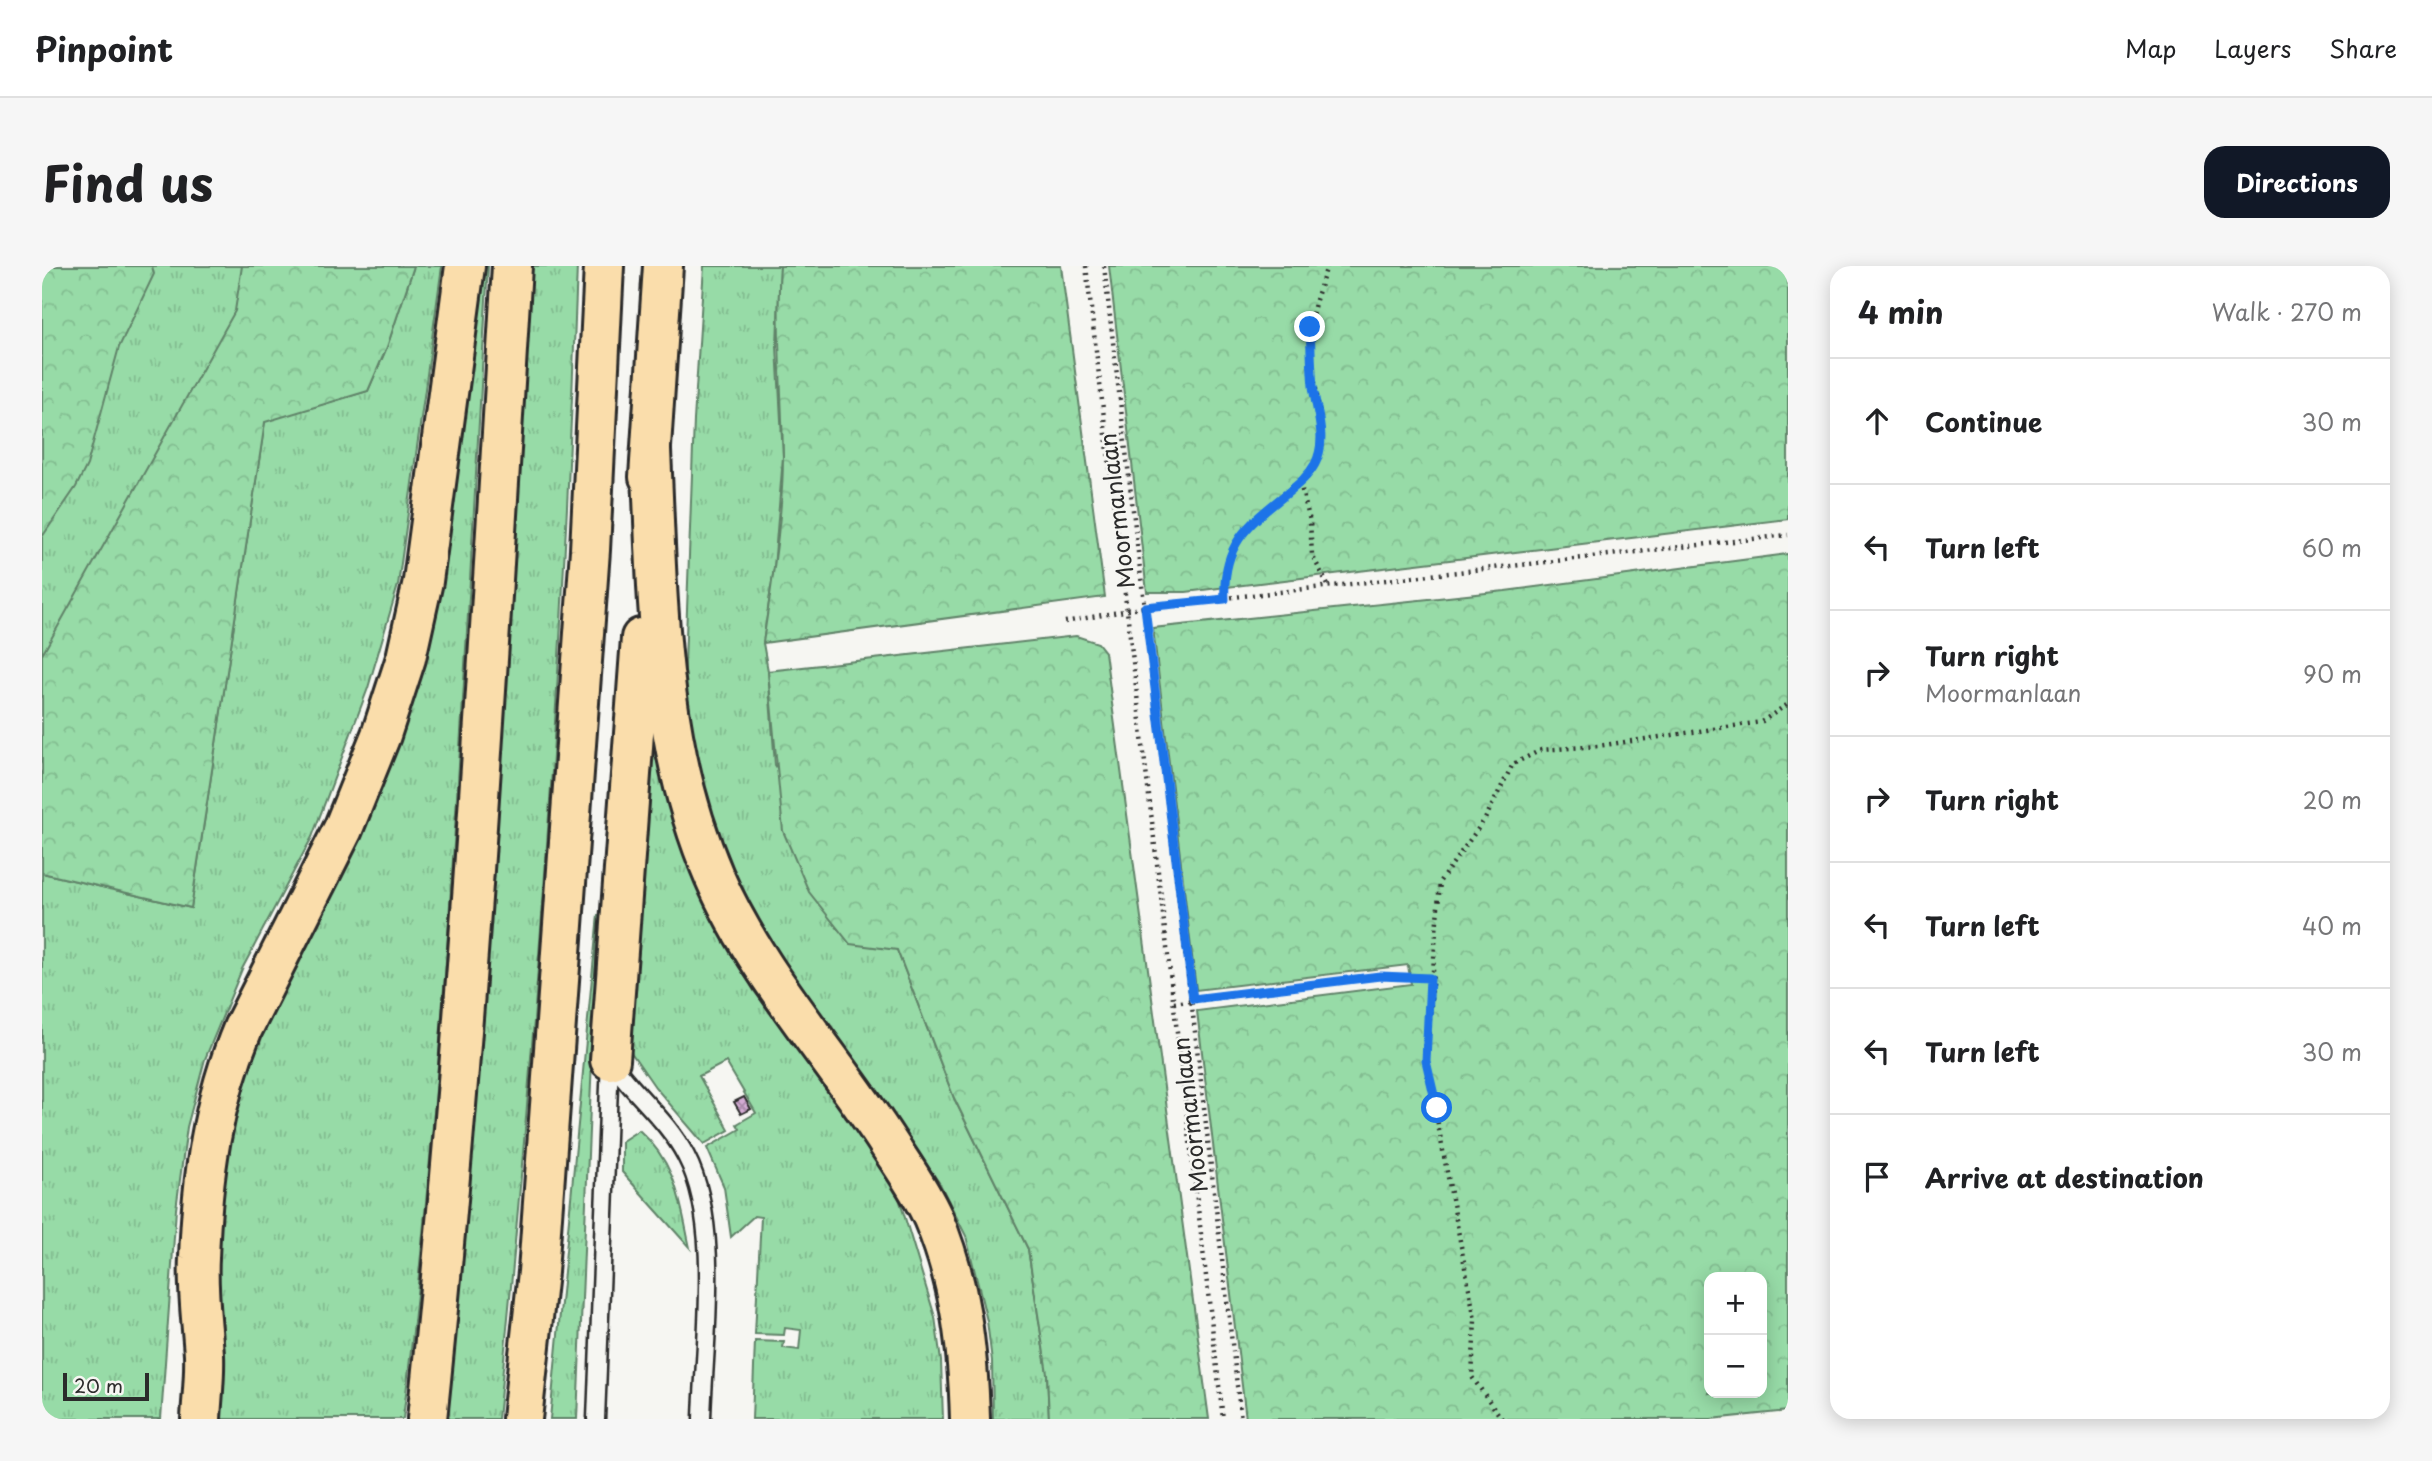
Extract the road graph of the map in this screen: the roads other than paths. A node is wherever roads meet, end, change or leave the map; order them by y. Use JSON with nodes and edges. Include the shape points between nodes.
{"nodes":[{"id":1,"x":465,"y":266,"type":"edge"},
{"id":2,"x":512,"y":266,"type":"edge"},
{"id":3,"x":604,"y":266,"type":"edge"},
{"id":4,"x":663,"y":266,"type":"edge"},
{"id":5,"x":651,"y":451,"type":"junction"},
{"id":6,"x":610,"y":1060,"type":"junction"},
{"id":7,"x":201,"y":1419,"type":"edge"},
{"id":8,"x":427,"y":1419,"type":"edge"},
{"id":9,"x":522,"y":1419,"type":"edge"},
{"id":10,"x":596,"y":1419,"type":"edge"},
{"id":11,"x":702,"y":1419,"type":"edge"},
{"id":12,"x":970,"y":1419,"type":"edge"}],
"edges":[{"from":1,"to":7,"type":"highway","via":[[423,581],[406,658],[363,783],[243,1028],[213,1119],[198,1261],[204,1359]]},
{"from":2,"to":8,"type":"highway","via":[[473,902]]},
{"from":3,"to":9,"type":"highway","via":[[588,578],[538,1272]]},
{"from":4,"to":5,"type":"highway"},
{"from":5,"to":6,"type":"highway"},
{"from":5,"to":12,"type":"highway","via":[[663,674],[676,762],[689,805],[715,878],[759,956],[870,1114],[932,1216],[963,1313]]},
{"from":6,"to":10,"type":"lane"},
{"from":6,"to":11,"type":"lane","via":[[666,1125],[699,1183],[708,1242]]}]}
